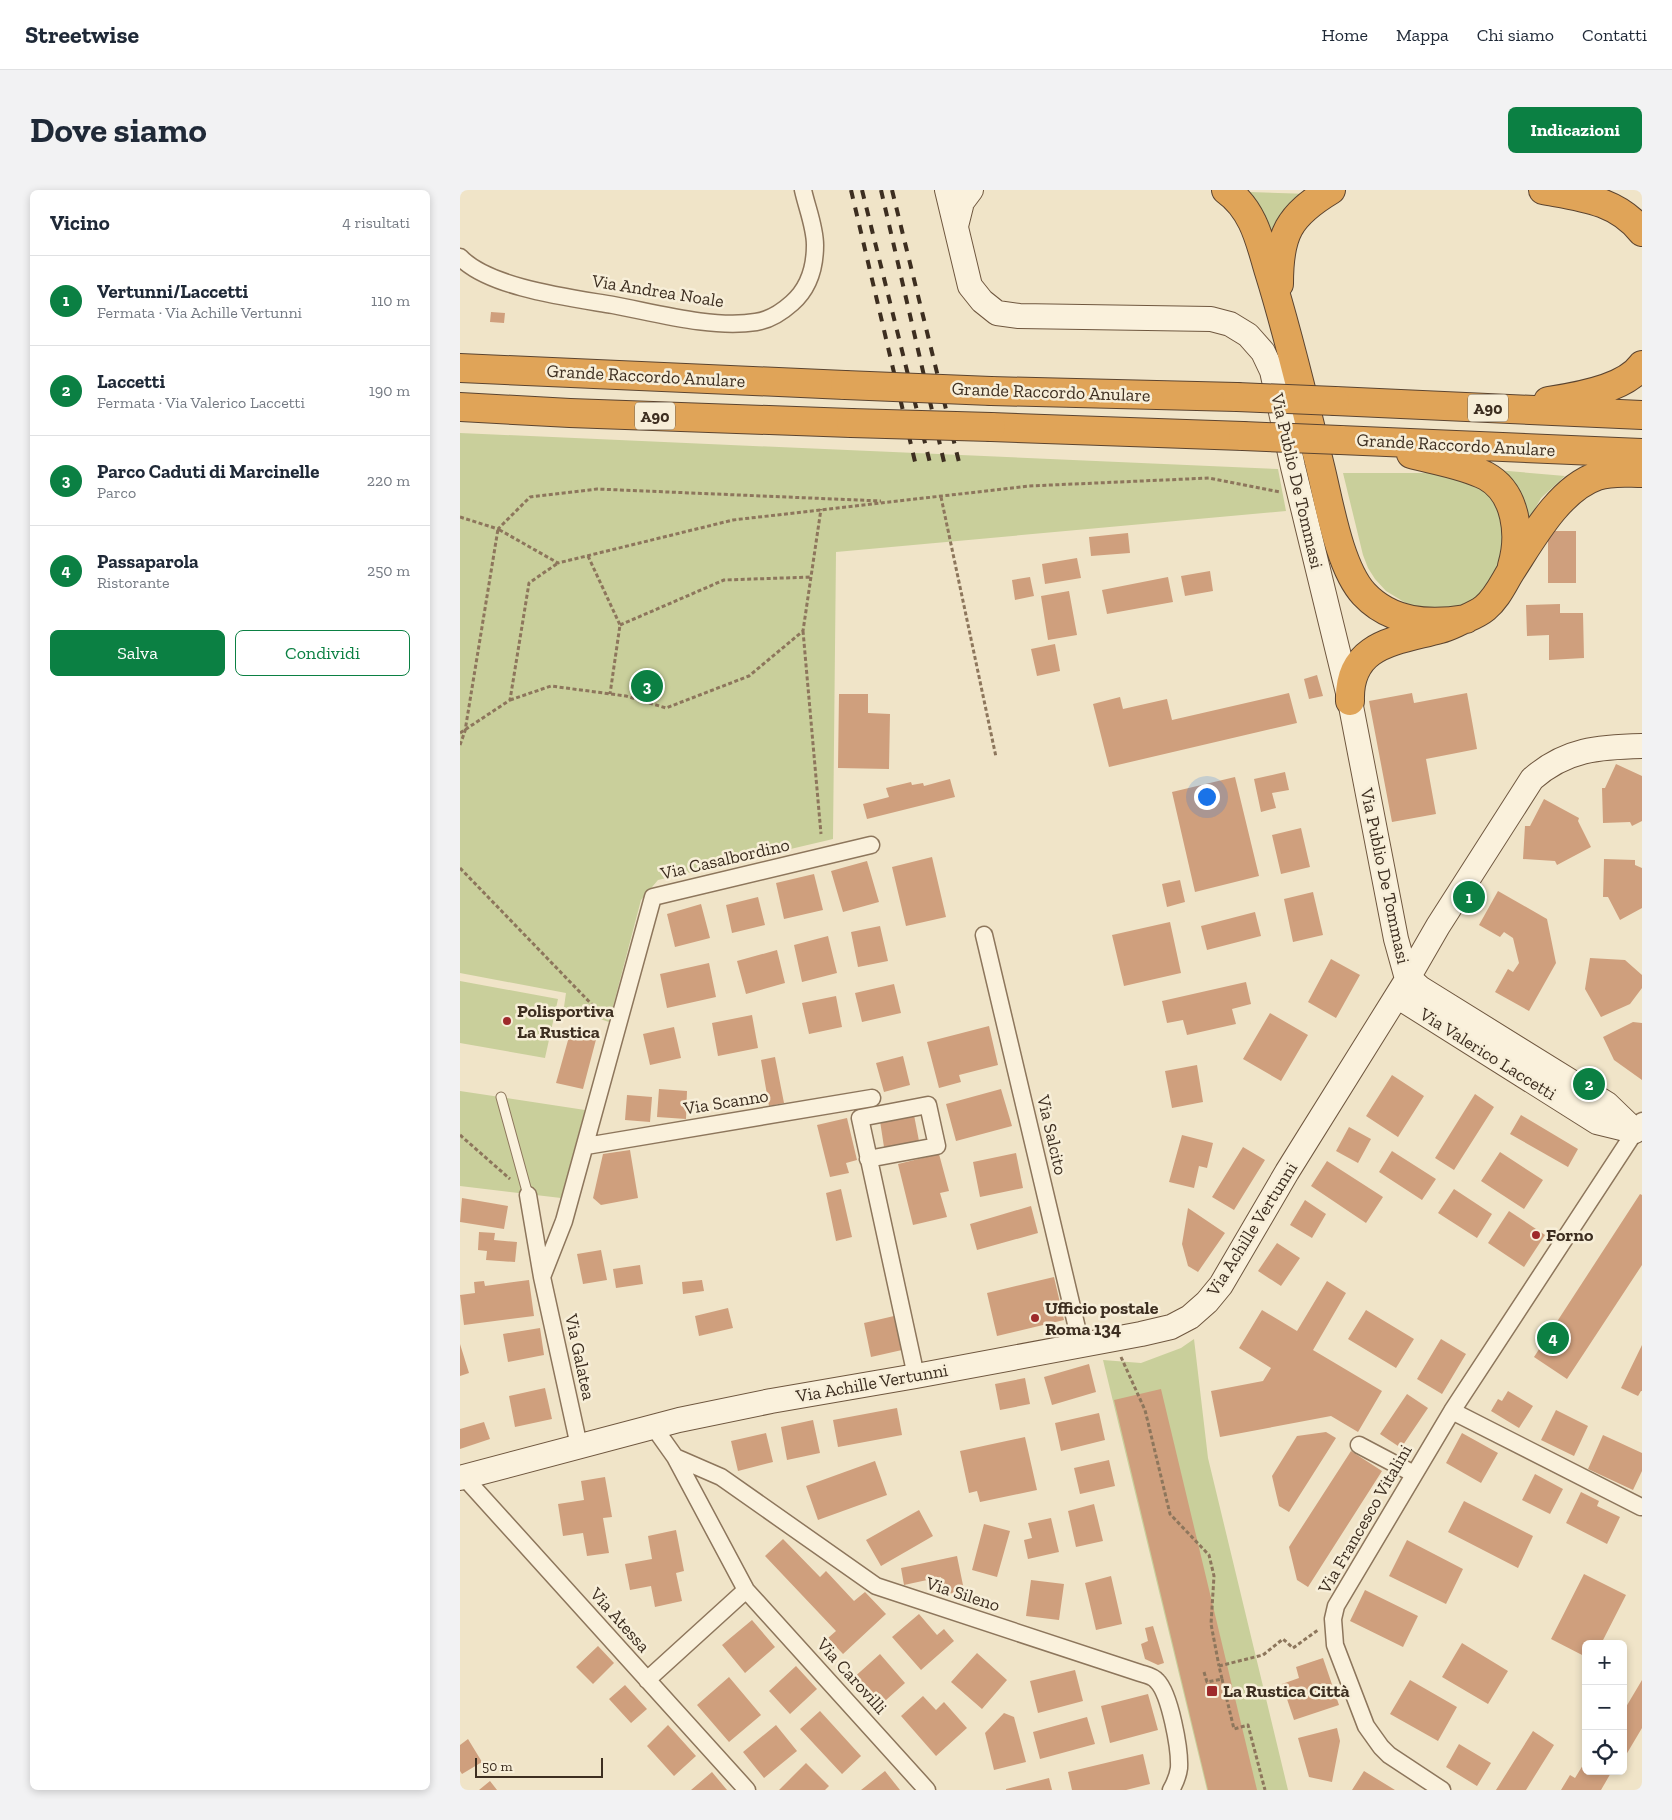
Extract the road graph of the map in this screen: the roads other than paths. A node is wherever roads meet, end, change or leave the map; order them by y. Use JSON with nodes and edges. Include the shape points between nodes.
{"nodes":[{"id":1,"x":803,"y":190,"type":"edge"},
{"id":2,"x":947,"y":190,"type":"edge"},
{"id":3,"x":971,"y":190,"type":"edge"},
{"id":4,"x":1226,"y":190,"type":"edge"},
{"id":5,"x":1331,"y":190,"type":"edge"},
{"id":6,"x":1543,"y":190,"type":"edge"},
{"id":7,"x":956,"y":228,"type":"junction"},
{"id":8,"x":1642,"y":232,"type":"edge"},
{"id":9,"x":460,"y":257,"type":"edge"},
{"id":10,"x":1279,"y":301,"type":"junction"},
{"id":11,"x":1642,"y":365,"type":"edge"},
{"id":12,"x":460,"y":368,"type":"edge"},
{"id":13,"x":1457,"y":406,"type":"junction"},
{"id":14,"x":460,"y":407,"type":"edge"},
{"id":15,"x":1642,"y":415,"type":"edge"},
{"id":16,"x":1350,"y":440,"type":"junction"},
{"id":17,"x":1642,"y":453,"type":"edge"},
{"id":18,"x":1642,"y":473,"type":"edge"},
{"id":19,"x":1510,"y":573,"type":"junction"},
{"id":20,"x":1466,"y":619,"type":"junction"},
{"id":21,"x":1350,"y":701,"type":"junction"},
{"id":22,"x":1642,"y":746,"type":"edge"},
{"id":23,"x":871,"y":845,"type":"dead end"},
{"id":24,"x":984,"y":935,"type":"dead end"},
{"id":25,"x":1403,"y":987,"type":"junction"},
{"id":26,"x":501,"y":1097,"type":"dead end"},
{"id":27,"x":872,"y":1098,"type":"dead end"},
{"id":28,"x":1640,"y":1129,"type":"edge"},
{"id":29,"x":586,"y":1146,"type":"junction"},
{"id":30,"x":868,"y":1159,"type":"junction"},
{"id":31,"x":528,"y":1195,"type":"joint"},
{"id":32,"x":542,"y":1277,"type":"junction"},
{"id":33,"x":1081,"y":1345,"type":"junction"},
{"id":34,"x":916,"y":1376,"type":"junction"},
{"id":35,"x":1452,"y":1411,"type":"junction"},
{"id":36,"x":653,"y":1426,"type":"junction"},
{"id":37,"x":1360,"y":1445,"type":"dead end"},
{"id":38,"x":579,"y":1446,"type":"junction"},
{"id":39,"x":675,"y":1457,"type":"junction"},
{"id":40,"x":1414,"y":1474,"type":"junction"},
{"id":41,"x":462,"y":1478,"type":"edge"},
{"id":42,"x":1641,"y":1508,"type":"dead end"},
{"id":43,"x":746,"y":1590,"type":"junction"},
{"id":44,"x":647,"y":1680,"type":"junction"},
{"id":45,"x":748,"y":1790,"type":"edge"},
{"id":46,"x":927,"y":1790,"type":"edge"},
{"id":47,"x":1171,"y":1790,"type":"edge"},
{"id":48,"x":1442,"y":1790,"type":"edge"}],
"edges":[{"from":1,"to":9,"type":"street","name":"Via Andrea Noale","via":[[815,244],[812,274],[804,290],[784,310],[757,322],[703,322],[529,290],[492,277]]},
{"from":2,"to":7,"type":"street","name":"Via Publio De Tommasi"},
{"from":3,"to":7,"type":"street","via":[[962,202]]},
{"from":4,"to":10,"type":"highway","via":[[1242,203],[1257,232]]},
{"from":5,"to":10,"type":"highway","via":[[1304,209],[1288,229],[1279,260]]},
{"from":6,"to":8,"type":"highway","via":[[1605,203],[1625,214]]},
{"from":7,"to":21,"type":"street","name":"Via Publio De Tommasi","via":[[970,286],[982,302],[997,313],[1211,319],[1241,329],[1257,344],[1272,371]]},
{"from":10,"to":20,"type":"highway","via":[[1344,560],[1352,578],[1372,601],[1397,616],[1428,622]]},
{"from":11,"to":13,"type":"highway","via":[[1618,385],[1561,399]]},
{"from":12,"to":13,"type":"highway","name":"Grande Raccordo Anulare","number":"A90","bridge":true,"via":[[991,391]]},
{"from":13,"to":15,"type":"highway","name":"Grande Raccordo Anulare","number":"A90"},
{"from":14,"to":16,"type":"highway","name":"Grande Raccordo Anulare","number":"A90","bridge":true},
{"from":16,"to":17,"type":"highway","name":"Grande Raccordo Anulare","number":"A90"},
{"from":16,"to":19,"type":"highway","via":[[1470,470],[1492,481],[1508,500],[1515,518],[1517,539]]},
{"from":18,"to":19,"type":"highway","via":[[1618,472],[1598,476],[1575,488],[1549,516]]},
{"from":19,"to":20,"type":"highway","via":[[1485,608]]},
{"from":20,"to":21,"type":"highway","via":[[1372,650],[1353,674]]},
{"from":21,"to":25,"type":"street","name":"Via Publio De Tommasi","via":[[1403,966]]},
{"from":22,"to":25,"type":"street","name":"Via Achille Vertunni","via":[[1585,750],[1554,763],[1532,779]]},
{"from":23,"to":29,"type":"street","name":"Via Casalbordino","via":[[653,897]]},
{"from":24,"to":33,"type":"street","name":"Via Salcito"},
{"from":25,"to":28,"type":"street","name":"Via Valerico Laccetti","via":[[1602,1113]]},
{"from":25,"to":33,"type":"street","name":"Via Achille Vertunni","via":[[1214,1294],[1180,1323]]},
{"from":26,"to":31,"type":"lane"},
{"from":27,"to":29,"type":"street","name":"Via Scanno"},
{"from":28,"to":35,"type":"street","name":"Via Francesco Vitalini"},
{"from":29,"to":32,"type":"street","name":"Via Casalbordino","via":[[564,1221]]},
{"from":30,"to":30,"type":"street","via":[[860,1118],[928,1105],[936,1146]]},
{"from":30,"to":34,"type":"street"},
{"from":31,"to":32,"type":"street","name":"Via Galatea"},
{"from":32,"to":38,"type":"street","name":"Via Galatea"},
{"from":33,"to":34,"type":"street","name":"Via Achille Vertunni"},
{"from":34,"to":36,"type":"street","name":"Via Achille Vertunni","via":[[771,1401]]},
{"from":35,"to":40,"type":"street","name":"Via Francesco Vitalini"},
{"from":35,"to":42,"type":"street"},
{"from":36,"to":38,"type":"street","name":"Via Achille Vertunni"},
{"from":36,"to":39,"type":"street","name":"Via Carovilli"},
{"from":37,"to":40,"type":"street"},
{"from":38,"to":41,"type":"street","name":"Via Achille Vertunni"},
{"from":39,"to":43,"type":"street","name":"Via Carovilli"},
{"from":39,"to":47,"type":"street","name":"Via Sileno","via":[[721,1477],[876,1586],[1156,1679],[1167,1699],[1177,1742],[1178,1771]]},
{"from":40,"to":48,"type":"street","name":"Via Francesco Vitalini","via":[[1338,1603],[1333,1619],[1334,1636],[1361,1715],[1373,1738],[1389,1756]]},
{"from":41,"to":44,"type":"street","name":"Via Atessa"},
{"from":43,"to":44,"type":"street"},
{"from":43,"to":46,"type":"street","name":"Via Carovilli"},
{"from":44,"to":45,"type":"street","name":"Via Atessa"}]}
